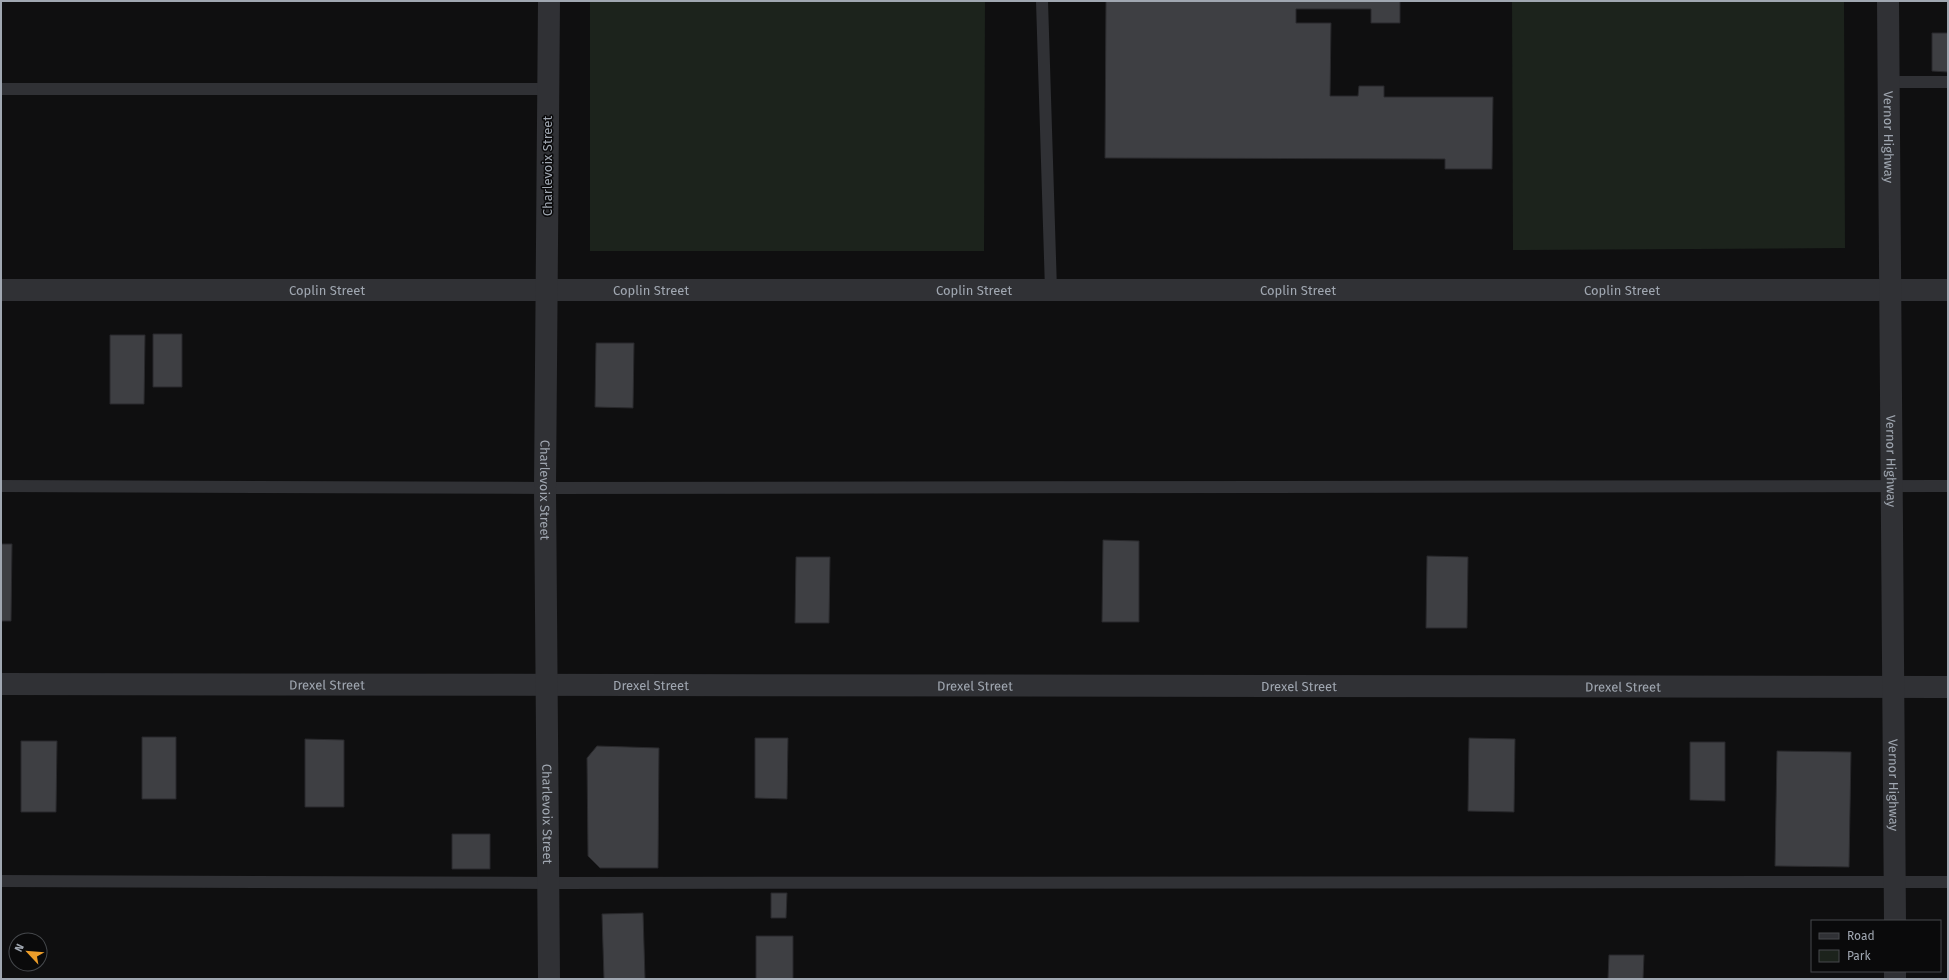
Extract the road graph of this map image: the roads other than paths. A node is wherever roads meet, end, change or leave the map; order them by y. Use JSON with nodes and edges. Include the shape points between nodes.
{"nodes":[{"id":1,"x":548,"y":1,"type":"edge"},
{"id":2,"x":1042,"y":1,"type":"edge"},
{"id":3,"x":1888,"y":1,"type":"edge"},
{"id":4,"x":1889,"y":82,"type":"junction"},
{"id":5,"x":1948,"y":82,"type":"edge"},
{"id":6,"x":1,"y":89,"type":"edge"},
{"id":7,"x":548,"y":89,"type":"junction"},
{"id":8,"x":1,"y":290,"type":"edge"},
{"id":9,"x":547,"y":290,"type":"junction"},
{"id":10,"x":1051,"y":290,"type":"junction"},
{"id":11,"x":1890,"y":290,"type":"junction"},
{"id":12,"x":1948,"y":290,"type":"edge"},
{"id":13,"x":1,"y":486,"type":"edge"},
{"id":14,"x":1892,"y":486,"type":"junction"},
{"id":15,"x":1948,"y":486,"type":"edge"},
{"id":16,"x":545,"y":488,"type":"junction"},
{"id":17,"x":1,"y":684,"type":"edge"},
{"id":18,"x":546,"y":684,"type":"junction"},
{"id":19,"x":1893,"y":687,"type":"junction"},
{"id":20,"x":1948,"y":687,"type":"edge"},
{"id":21,"x":1,"y":881,"type":"edge"},
{"id":22,"x":1894,"y":882,"type":"junction"},
{"id":23,"x":1948,"y":882,"type":"edge"},
{"id":24,"x":548,"y":883,"type":"junction"},
{"id":25,"x":1895,"y":920,"type":"edge"},
{"id":26,"x":550,"y":979,"type":"edge"}],
"edges":[{"from":1,"to":7,"type":"street","name":"Charlevoix Street"},
{"from":2,"to":10,"type":"lane"},
{"from":3,"to":4,"type":"street","name":"Vernor Highway"},
{"from":4,"to":5,"type":"lane"},
{"from":4,"to":11,"type":"street","name":"Vernor Highway"},
{"from":6,"to":7,"type":"lane"},
{"from":7,"to":9,"type":"street","name":"Charlevoix Street"},
{"from":8,"to":9,"type":"street","name":"Coplin Street"},
{"from":9,"to":10,"type":"street","name":"Coplin Street"},
{"from":9,"to":16,"type":"street","name":"Charlevoix Street"},
{"from":10,"to":11,"type":"street","name":"Coplin Street"},
{"from":11,"to":12,"type":"street","name":"Coplin Street"},
{"from":11,"to":14,"type":"street","name":"Vernor Highway"},
{"from":13,"to":16,"type":"lane"},
{"from":14,"to":15,"type":"lane"},
{"from":14,"to":16,"type":"lane"},
{"from":14,"to":19,"type":"street","name":"Vernor Highway"},
{"from":16,"to":18,"type":"street","name":"Charlevoix Street"},
{"from":17,"to":18,"type":"street","name":"Drexel Street"},
{"from":18,"to":19,"type":"street","name":"Drexel Street"},
{"from":18,"to":24,"type":"street","name":"Charlevoix Street"},
{"from":19,"to":20,"type":"street","name":"Drexel Street"},
{"from":19,"to":22,"type":"street","name":"Vernor Highway"},
{"from":21,"to":24,"type":"lane"},
{"from":22,"to":23,"type":"lane"},
{"from":22,"to":24,"type":"lane"},
{"from":22,"to":25,"type":"street","name":"Vernor Highway"},
{"from":24,"to":26,"type":"street","name":"Charlevoix Street"}]}
